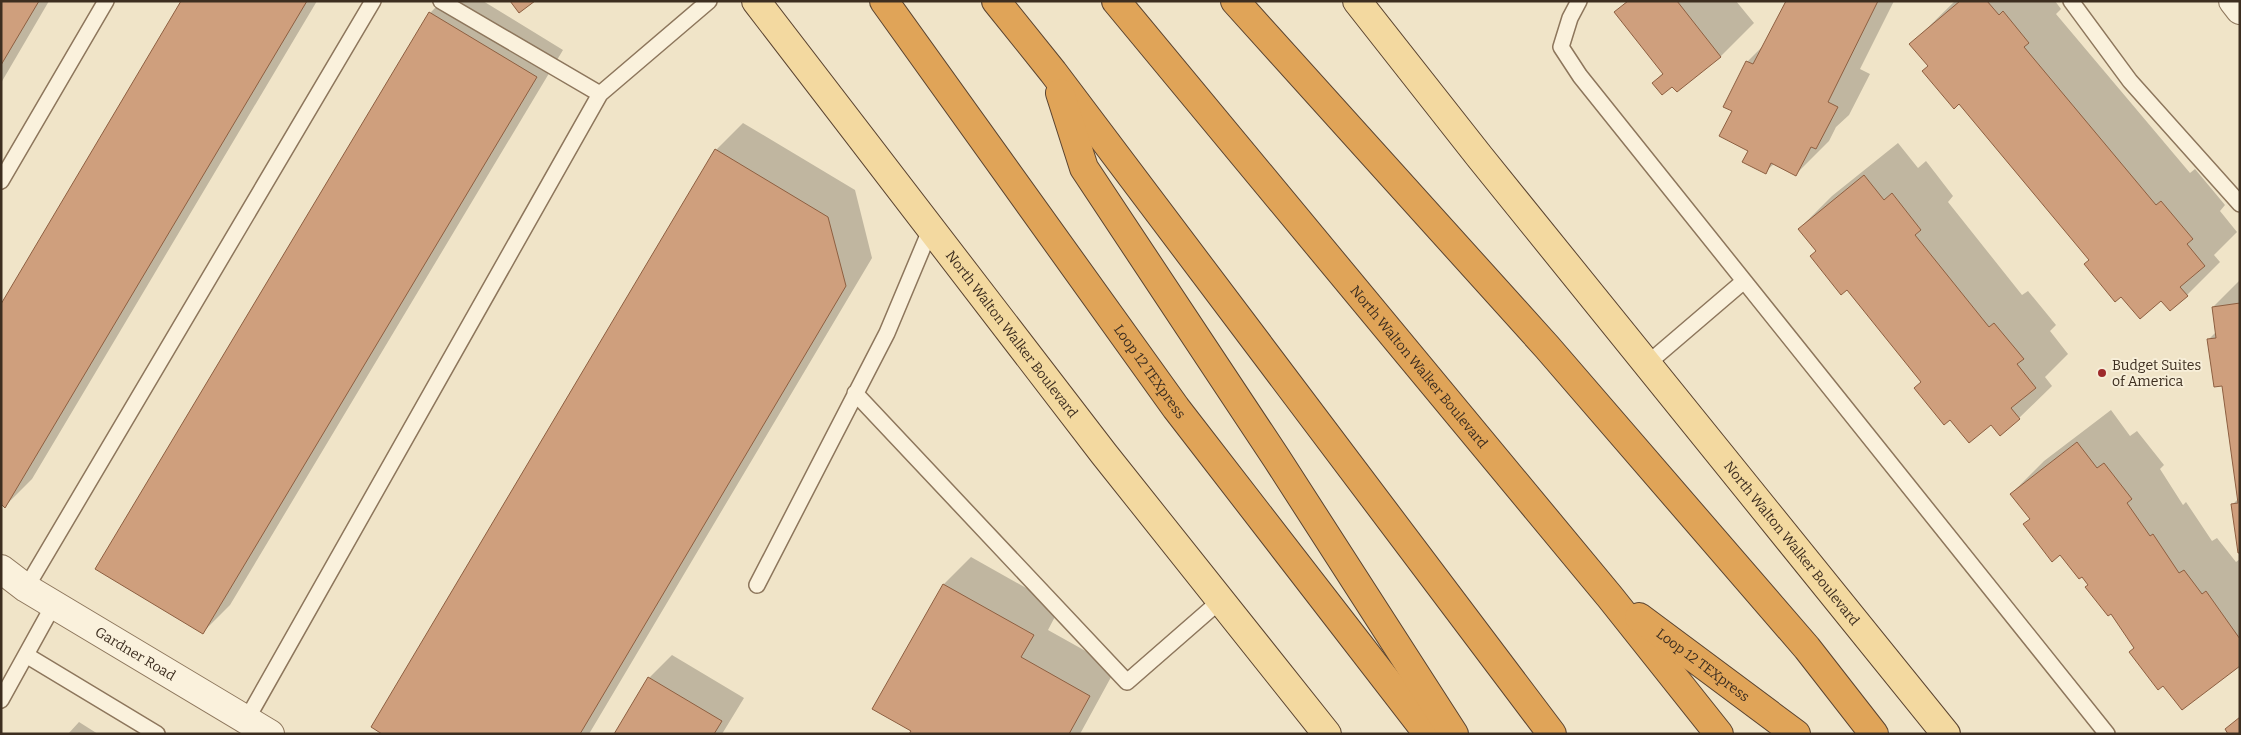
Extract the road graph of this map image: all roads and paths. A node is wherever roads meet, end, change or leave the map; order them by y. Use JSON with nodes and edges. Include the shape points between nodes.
{"nodes":[{"id":1,"x":106,"y":1,"type":"edge"},
{"id":2,"x":373,"y":1,"type":"edge"},
{"id":3,"x":441,"y":1,"type":"edge"},
{"id":4,"x":709,"y":1,"type":"edge"},
{"id":5,"x":756,"y":1,"type":"edge"},
{"id":6,"x":884,"y":1,"type":"edge"},
{"id":7,"x":996,"y":1,"type":"edge"},
{"id":8,"x":1116,"y":1,"type":"edge"},
{"id":9,"x":1235,"y":1,"type":"edge"},
{"id":10,"x":1357,"y":1,"type":"edge"},
{"id":11,"x":1579,"y":1,"type":"edge"},
{"id":12,"x":2071,"y":1,"type":"edge"},
{"id":13,"x":2233,"y":1,"type":"edge"},
{"id":14,"x":2240,"y":10,"type":"edge"},
{"id":15,"x":1053,"y":72,"type":"junction"},
{"id":16,"x":600,"y":94,"type":"junction"},
{"id":17,"x":1,"y":181,"type":"edge"},
{"id":18,"x":2240,"y":204,"type":"edge"},
{"id":19,"x":931,"y":228,"type":"junction"},
{"id":20,"x":1744,"y":281,"type":"junction"},
{"id":21,"x":1647,"y":364,"type":"junction"},
{"id":22,"x":855,"y":393,"type":"junction"},
{"id":23,"x":1,"y":569,"type":"edge"},
{"id":24,"x":757,"y":585,"type":"dead end"},
{"id":25,"x":26,"y":588,"type":"junction"},
{"id":26,"x":1610,"y":597,"type":"junction"},
{"id":27,"x":1221,"y":600,"type":"junction"},
{"id":28,"x":54,"y":604,"type":"junction"},
{"id":29,"x":26,"y":655,"type":"junction"},
{"id":30,"x":1,"y":700,"type":"edge"},
{"id":31,"x":247,"y":719,"type":"junction"},
{"id":32,"x":157,"y":734,"type":"edge"},
{"id":33,"x":270,"y":734,"type":"edge"},
{"id":34,"x":1327,"y":734,"type":"edge"},
{"id":35,"x":1428,"y":734,"type":"edge"},
{"id":36,"x":1454,"y":734,"type":"edge"},
{"id":37,"x":1552,"y":734,"type":"edge"},
{"id":38,"x":1719,"y":734,"type":"edge"},
{"id":39,"x":1796,"y":734,"type":"edge"},
{"id":40,"x":1874,"y":734,"type":"edge"},
{"id":41,"x":1946,"y":734,"type":"edge"},
{"id":42,"x":2107,"y":734,"type":"edge"}],
"edges":[{"from":1,"to":17,"type":"lane"},
{"from":2,"to":25,"type":"lane"},
{"from":3,"to":16,"type":"lane"},
{"from":4,"to":16,"type":"lane"},
{"from":5,"to":19,"type":"main road","name":"North Walton Walker Boulevard"},
{"from":6,"to":35,"type":"highway","name":"Loop 12 TEXpress","via":[[1176,408]]},
{"from":7,"to":15,"type":"highway"},
{"from":8,"to":26,"type":"highway","name":"North Walton Walker Boulevard"},
{"from":9,"to":40,"type":"highway","via":[[1547,347],[1807,648]]},
{"from":10,"to":21,"type":"main road","name":"North Walton Walker Boulevard"},
{"from":11,"to":20,"type":"lane","via":[[1561,47],[1580,76]]},
{"from":12,"to":18,"type":"lane","via":[[2130,81]]},
{"from":13,"to":14,"type":"street"},
{"from":15,"to":36,"type":"highway","via":[[1084,168]]},
{"from":15,"to":37,"type":"highway"},
{"from":16,"to":31,"type":"lane"},
{"from":19,"to":22,"type":"lane","via":[[886,333]]},
{"from":19,"to":27,"type":"main road","name":"North Walton Walker Boulevard","via":[[1104,454]]},
{"from":20,"to":21,"type":"lane"},
{"from":20,"to":42,"type":"lane"},
{"from":21,"to":41,"type":"main road","name":"North Walton Walker Boulevard"},
{"from":22,"to":24,"type":"lane"},
{"from":22,"to":27,"type":"lane","via":[[1127,682]]},
{"from":23,"to":25,"type":"street","name":"Gardner Road"},
{"from":25,"to":28,"type":"street","name":"Gardner Road"},
{"from":26,"to":38,"type":"highway","name":"North Walton Walker Boulevard"},
{"from":26,"to":39,"type":"highway","name":"Loop 12 TEXpress"},
{"from":27,"to":34,"type":"main road","name":"North Walton Walker Boulevard"},
{"from":28,"to":29,"type":"lane"},
{"from":28,"to":31,"type":"street","name":"Gardner Road"},
{"from":29,"to":30,"type":"lane"},
{"from":29,"to":32,"type":"lane"},
{"from":31,"to":33,"type":"street","name":"Gardner Road"}]}
